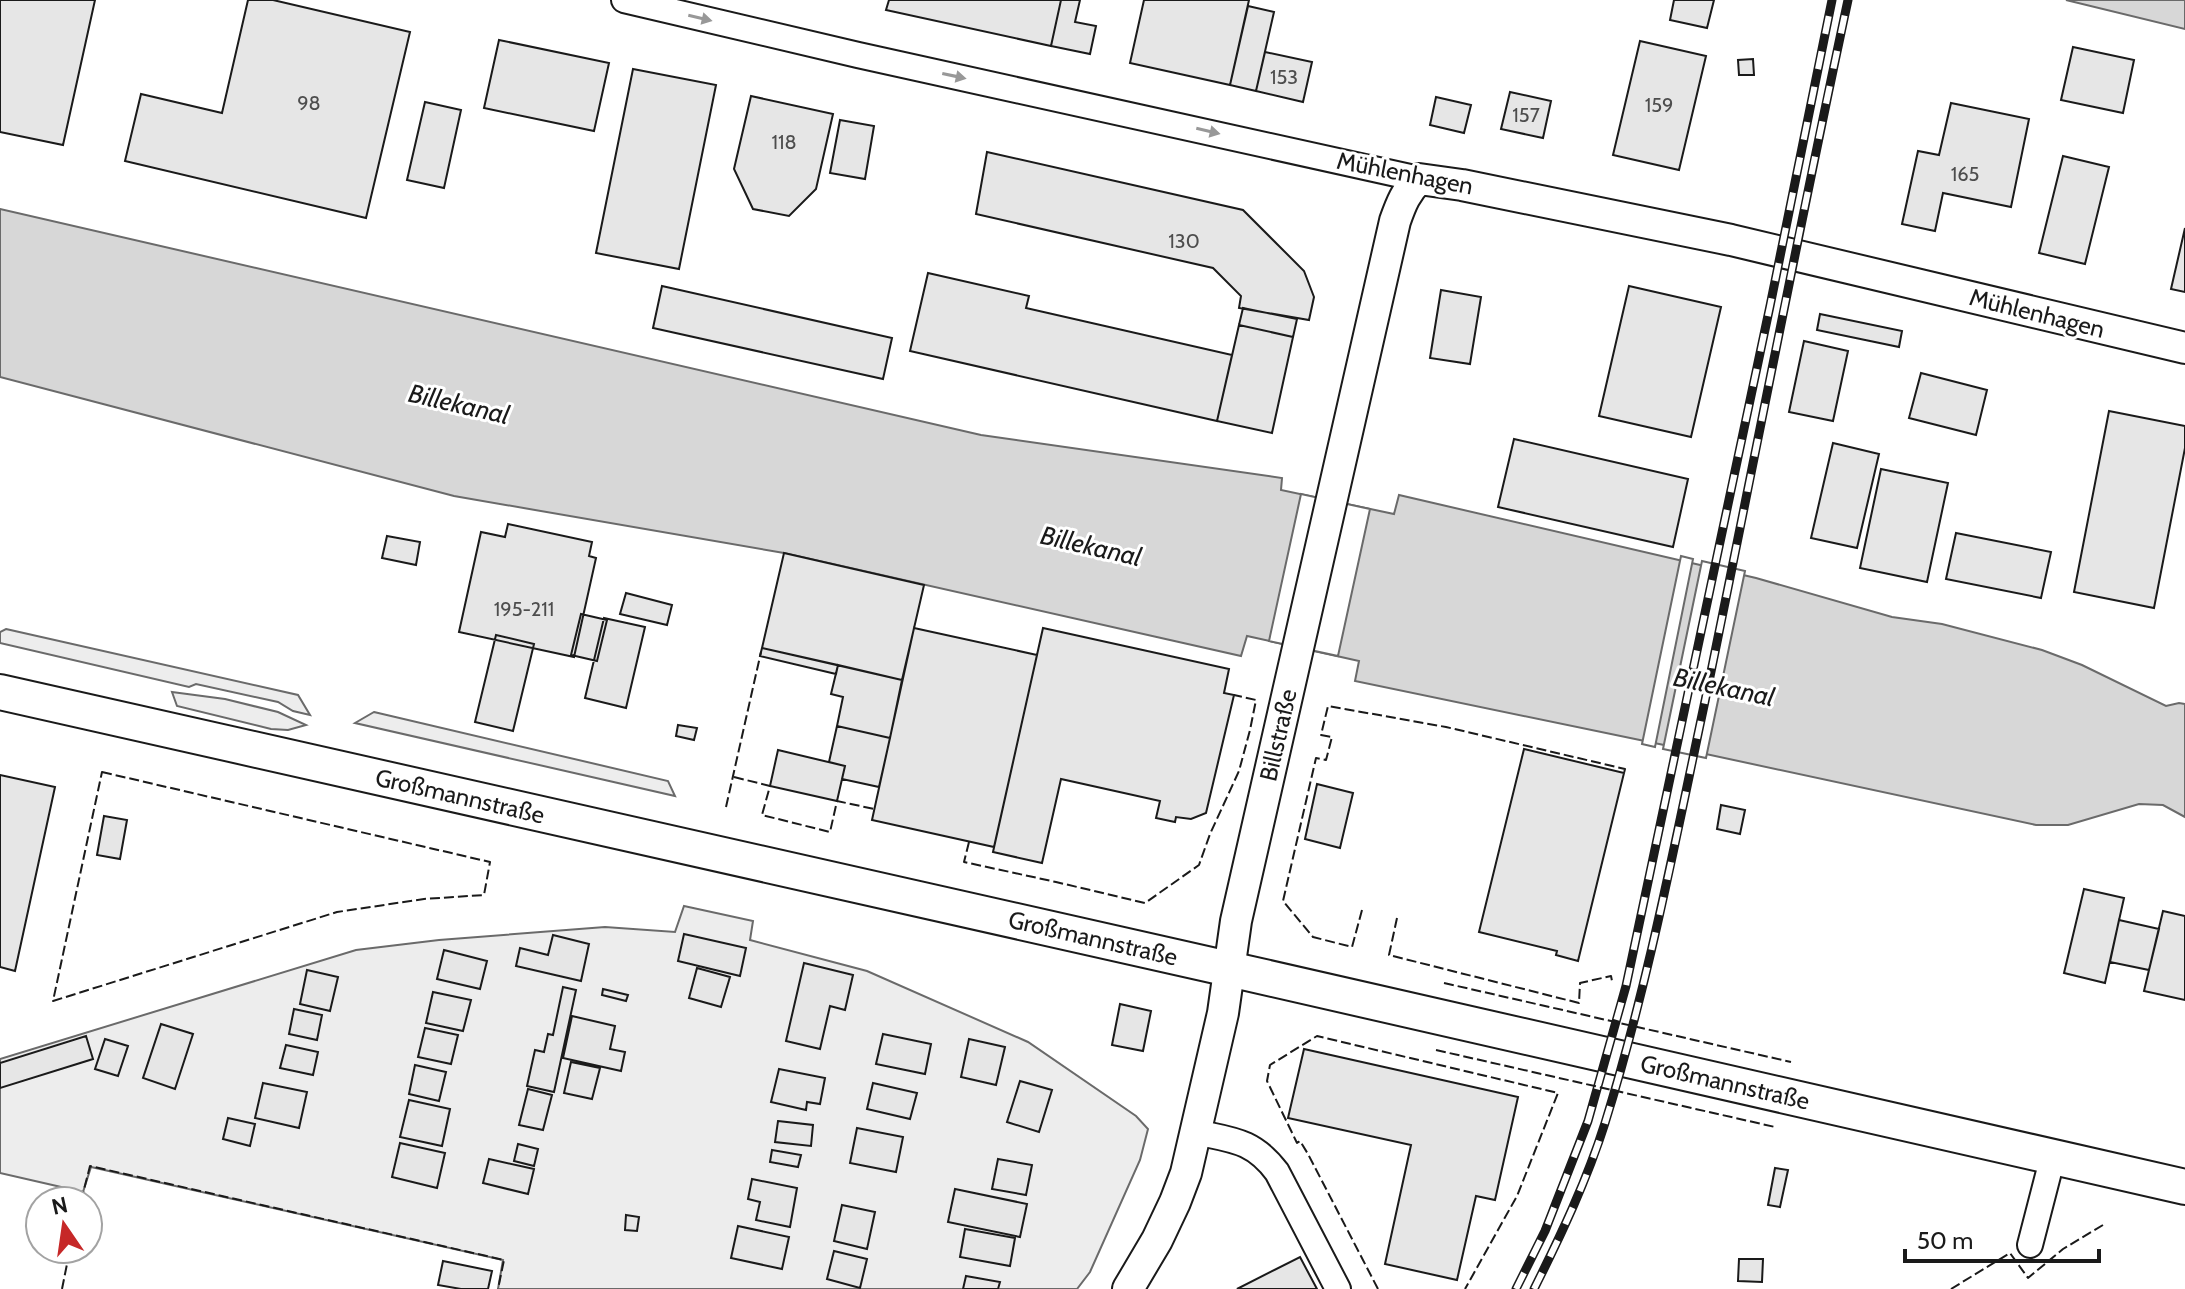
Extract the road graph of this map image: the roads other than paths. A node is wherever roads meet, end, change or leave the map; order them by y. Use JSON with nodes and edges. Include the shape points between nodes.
{"nodes":[{"id":1,"x":624,"y":0,"type":"edge"},
{"id":2,"x":1419,"y":179,"type":"junction"},
{"id":3,"x":2185,"y":348,"type":"edge"},
{"id":4,"x":0,"y":692,"type":"edge"},
{"id":5,"x":1229,"y":969,"type":"junction"},
{"id":6,"x":1195,"y":1132,"type":"junction"},
{"id":7,"x":2053,"y":1156,"type":"junction"},
{"id":8,"x":2185,"y":1187,"type":"edge"},
{"id":9,"x":2030,"y":1245,"type":"dead end"},
{"id":10,"x":1128,"y":1289,"type":"edge"},
{"id":11,"x":1338,"y":1289,"type":"edge"}],
"edges":[{"from":1,"to":2,"type":"street","name":"Mühlenhagen","one_way":true},
{"from":2,"to":3,"type":"street","name":"Mühlenhagen","via":[[1747,244]]},
{"from":2,"to":5,"type":"street","name":"Billstraße","via":[[1404,196],[1395,221]]},
{"from":4,"to":5,"type":"main road","name":"Großmannstraße"},
{"from":5,"to":6,"type":"street","name":"Billstraße"},
{"from":5,"to":7,"type":"main road","name":"Großmannstraße"},
{"from":6,"to":10,"type":"street","name":"Billstraße","via":[[1175,1202]]},
{"from":6,"to":11,"type":"street","via":[[1243,1143],[1270,1162]]},
{"from":7,"to":8,"type":"main road","name":"Großmannstraße"},
{"from":7,"to":9,"type":"street"}]}
